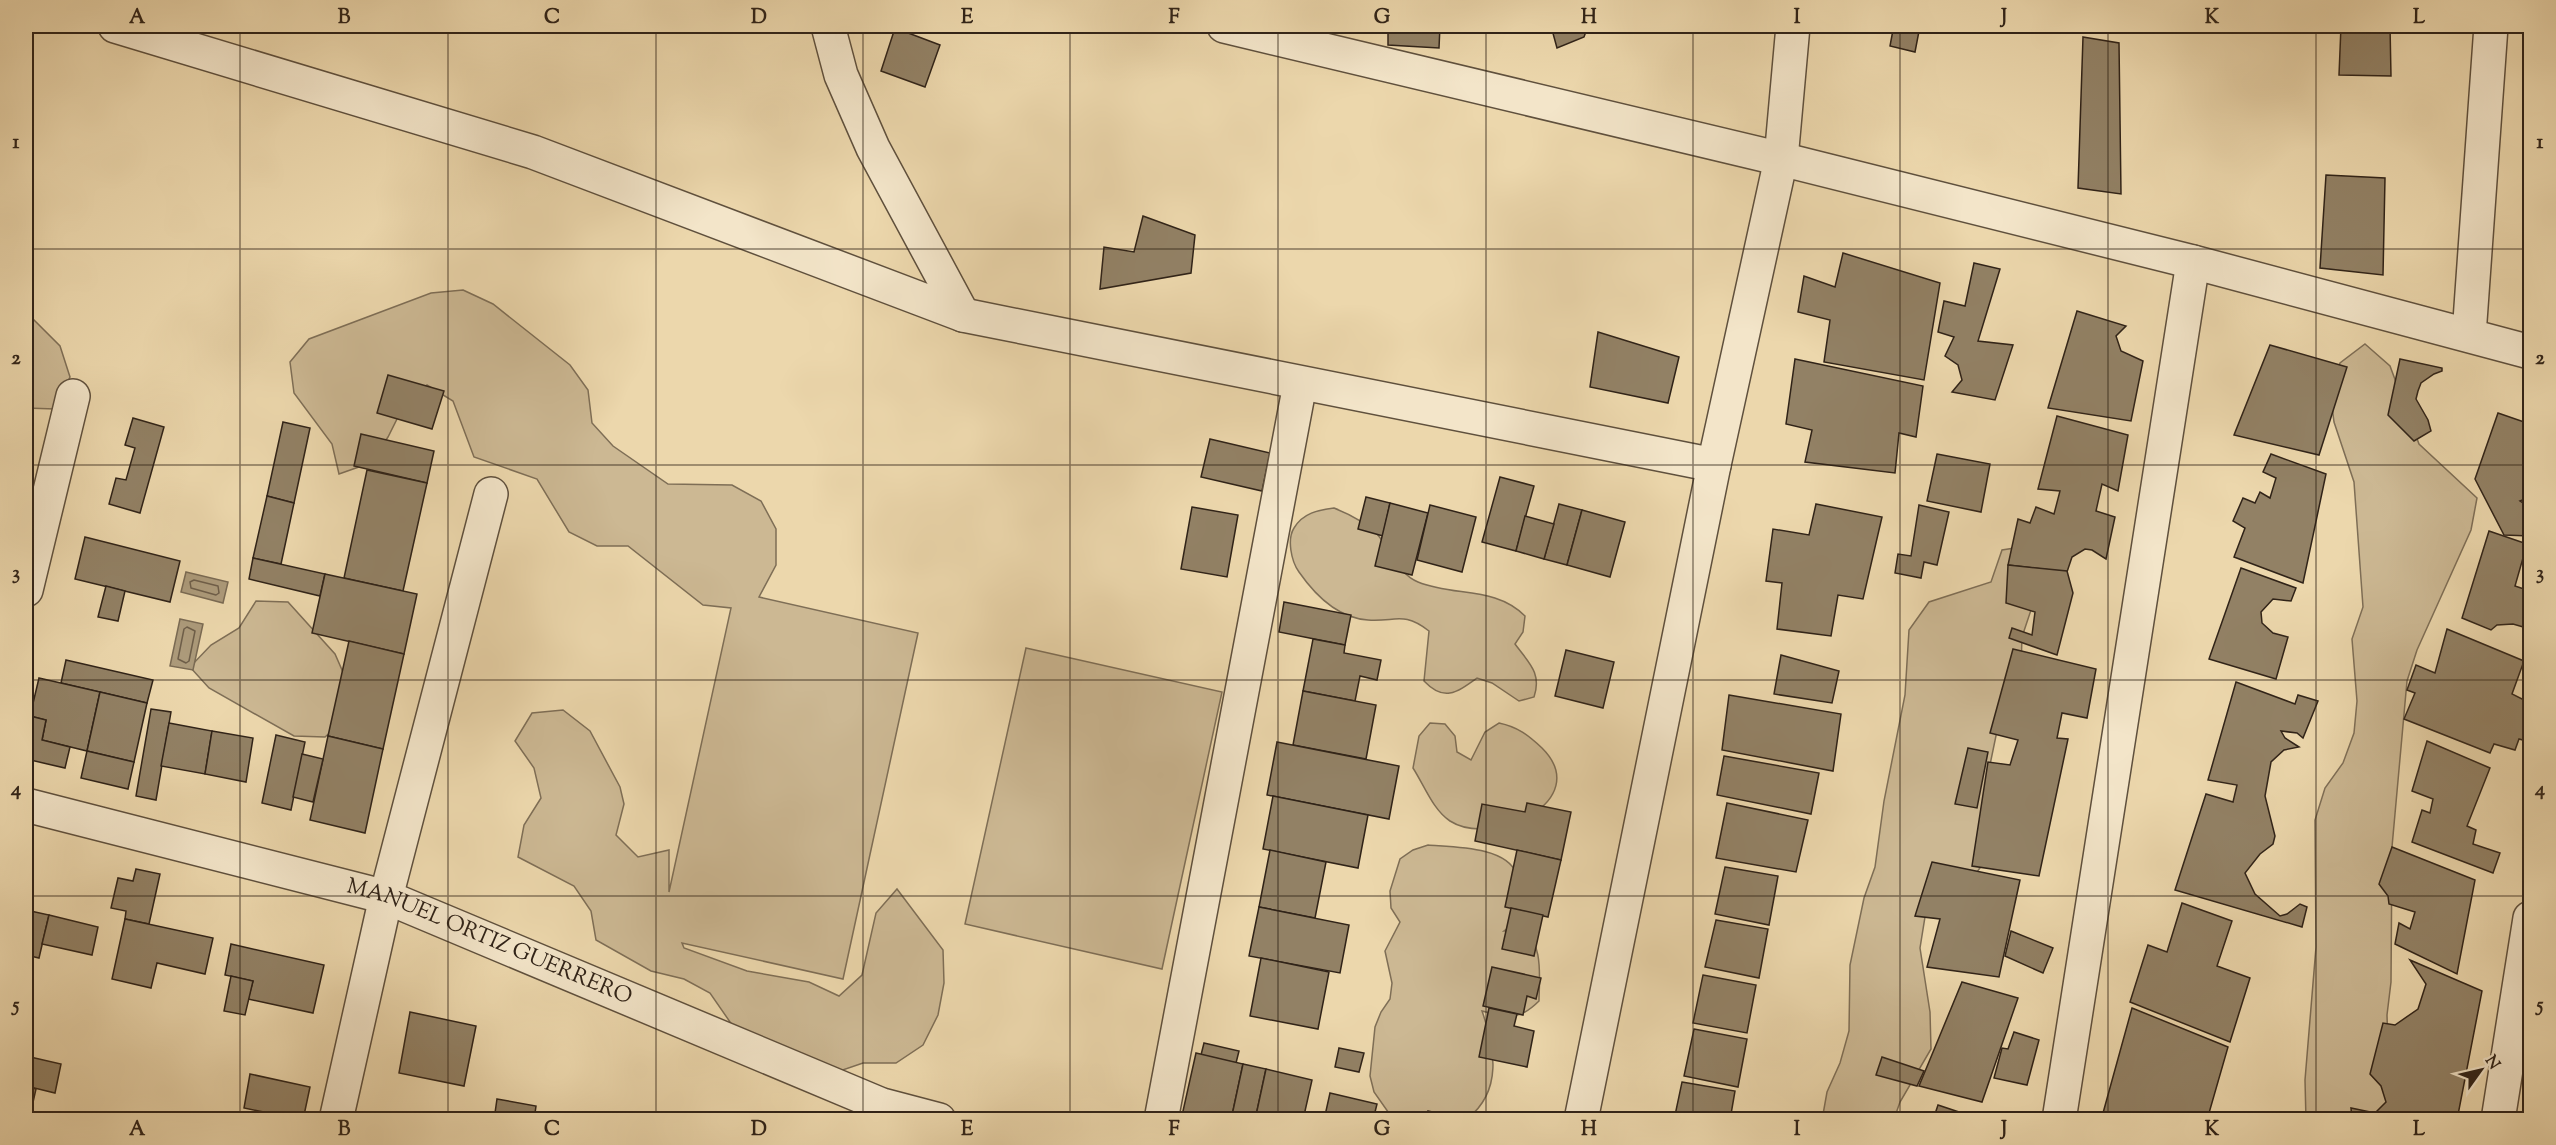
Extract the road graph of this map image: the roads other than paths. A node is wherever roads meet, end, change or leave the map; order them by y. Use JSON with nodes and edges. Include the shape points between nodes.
{"nodes":[{"id":1,"x":115,"y":26,"type":"edge"},
{"id":2,"x":828,"y":26,"type":"edge"},
{"id":3,"x":1224,"y":26,"type":"edge"},
{"id":4,"x":1792,"y":26,"type":"edge"},
{"id":5,"x":2491,"y":26,"type":"edge"},
{"id":6,"x":1781,"y":159,"type":"junction"},
{"id":7,"x":2193,"y":262,"type":"junction"},
{"id":8,"x":963,"y":315,"type":"junction"},
{"id":9,"x":2469,"y":334,"type":"junction"},
{"id":10,"x":2530,"y":352,"type":"edge"},
{"id":11,"x":1300,"y":384,"type":"junction"},
{"id":12,"x":73,"y":396,"type":"dead end"},
{"id":13,"x":1714,"y":465,"type":"junction"},
{"id":14,"x":491,"y":494,"type":"dead end"},
{"id":15,"x":26,"y":590,"type":"edge"},
{"id":16,"x":26,"y":806,"type":"edge"},
{"id":17,"x":386,"y":897,"type":"junction"},
{"id":18,"x":2530,"y":918,"type":"edge"},
{"id":19,"x":880,"y":1112,"type":"edge"},
{"id":20,"x":336,"y":1119,"type":"edge"},
{"id":21,"x":939,"y":1119,"type":"edge"},
{"id":22,"x":1161,"y":1119,"type":"edge"},
{"id":23,"x":1581,"y":1119,"type":"edge"},
{"id":24,"x":2059,"y":1119,"type":"edge"},
{"id":25,"x":2498,"y":1119,"type":"edge"}],
"edges":[{"from":1,"to":8,"type":"street","via":[[533,152]]},
{"from":2,"to":8,"type":"street","via":[[840,75],[873,148]]},
{"from":3,"to":6,"type":"street"},
{"from":4,"to":6,"type":"street"},
{"from":5,"to":9,"type":"street"},
{"from":6,"to":7,"type":"street"},
{"from":6,"to":13,"type":"street"},
{"from":7,"to":9,"type":"street"},
{"from":7,"to":24,"type":"street"},
{"from":8,"to":11,"type":"street"},
{"from":9,"to":10,"type":"street"},
{"from":11,"to":13,"type":"street"},
{"from":11,"to":22,"type":"street"},
{"from":12,"to":15,"type":"street"},
{"from":13,"to":23,"type":"street"},
{"from":14,"to":17,"type":"street"},
{"from":16,"to":17,"type":"street","name":"MANUEL ORTIZ GUERRERO"},
{"from":17,"to":19,"type":"street","name":"MANUEL ORTIZ GUERRERO"},
{"from":17,"to":20,"type":"street"},
{"from":18,"to":25,"type":"street"},
{"from":19,"to":21,"type":"street","name":"MANUEL ORTIZ GUERRERO"}]}
